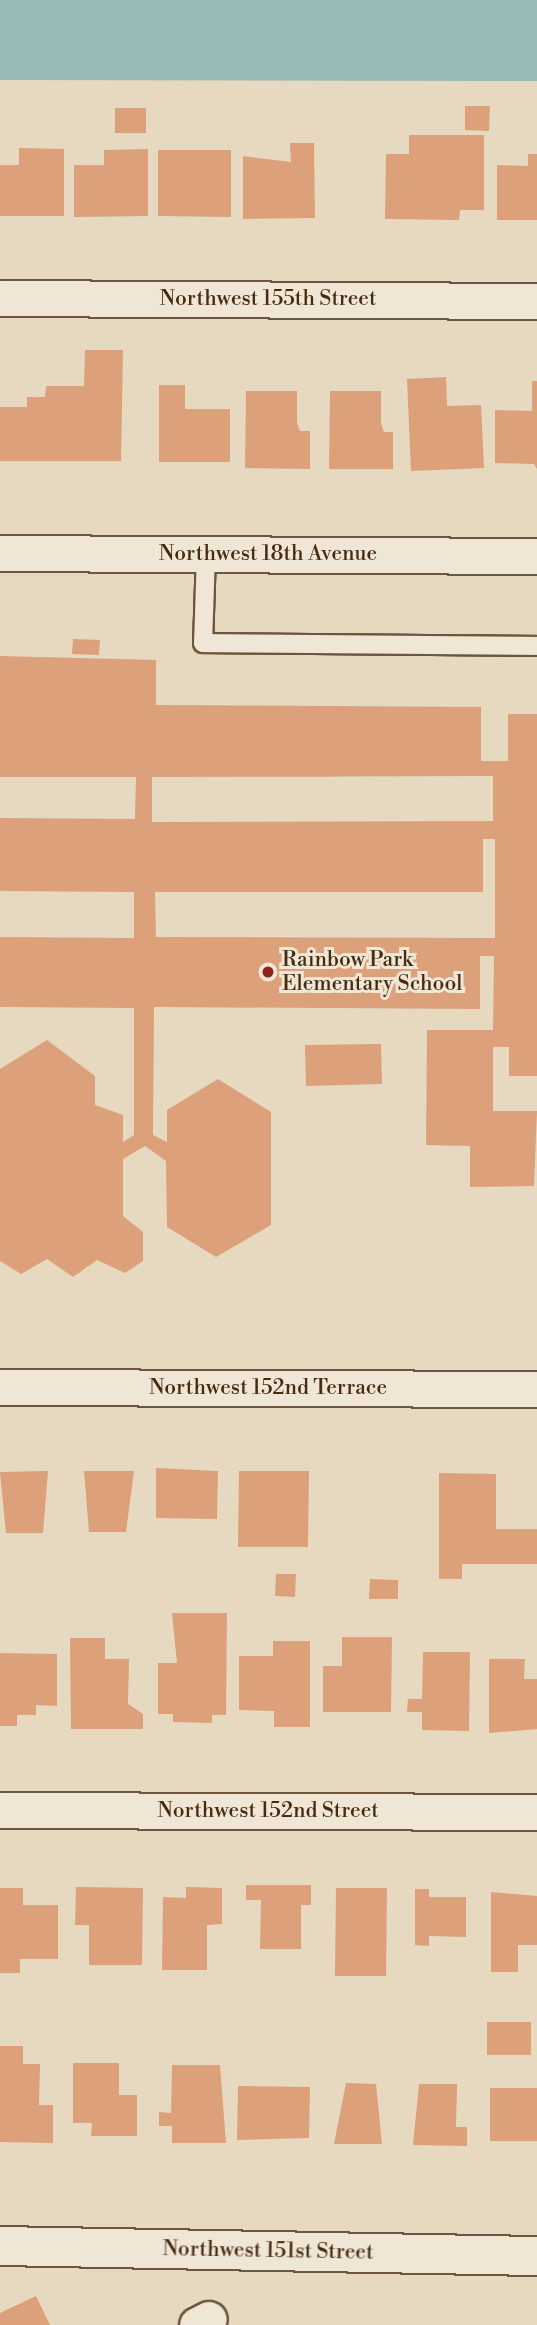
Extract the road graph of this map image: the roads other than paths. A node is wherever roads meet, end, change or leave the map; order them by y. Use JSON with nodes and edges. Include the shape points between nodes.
{"nodes":[{"id":1,"x":0,"y":298,"type":"edge"},
{"id":2,"x":537,"y":301,"type":"edge"},
{"id":3,"x":0,"y":552,"type":"edge"},
{"id":4,"x":206,"y":554,"type":"junction"},
{"id":5,"x":537,"y":556,"type":"edge"},
{"id":6,"x":537,"y":646,"type":"edge"},
{"id":7,"x":0,"y":1387,"type":"edge"},
{"id":8,"x":537,"y":1390,"type":"edge"},
{"id":9,"x":0,"y":1810,"type":"edge"},
{"id":10,"x":537,"y":1812,"type":"edge"},
{"id":11,"x":0,"y":2246,"type":"edge"},
{"id":12,"x":537,"y":2256,"type":"edge"}],
"edges":[{"from":1,"to":2,"type":"street","name":"Northwest 155th Street"},
{"from":3,"to":4,"type":"street","name":"Northwest 18th Avenue"},
{"from":4,"to":5,"type":"street","name":"Northwest 18th Avenue"},
{"from":4,"to":6,"type":"lane","via":[[203,643]]},
{"from":7,"to":8,"type":"street","name":"Northwest 152nd Terrace"},
{"from":9,"to":10,"type":"street","name":"Northwest 152nd Street"},
{"from":11,"to":12,"type":"street","name":"Northwest 151st Street"}]}
